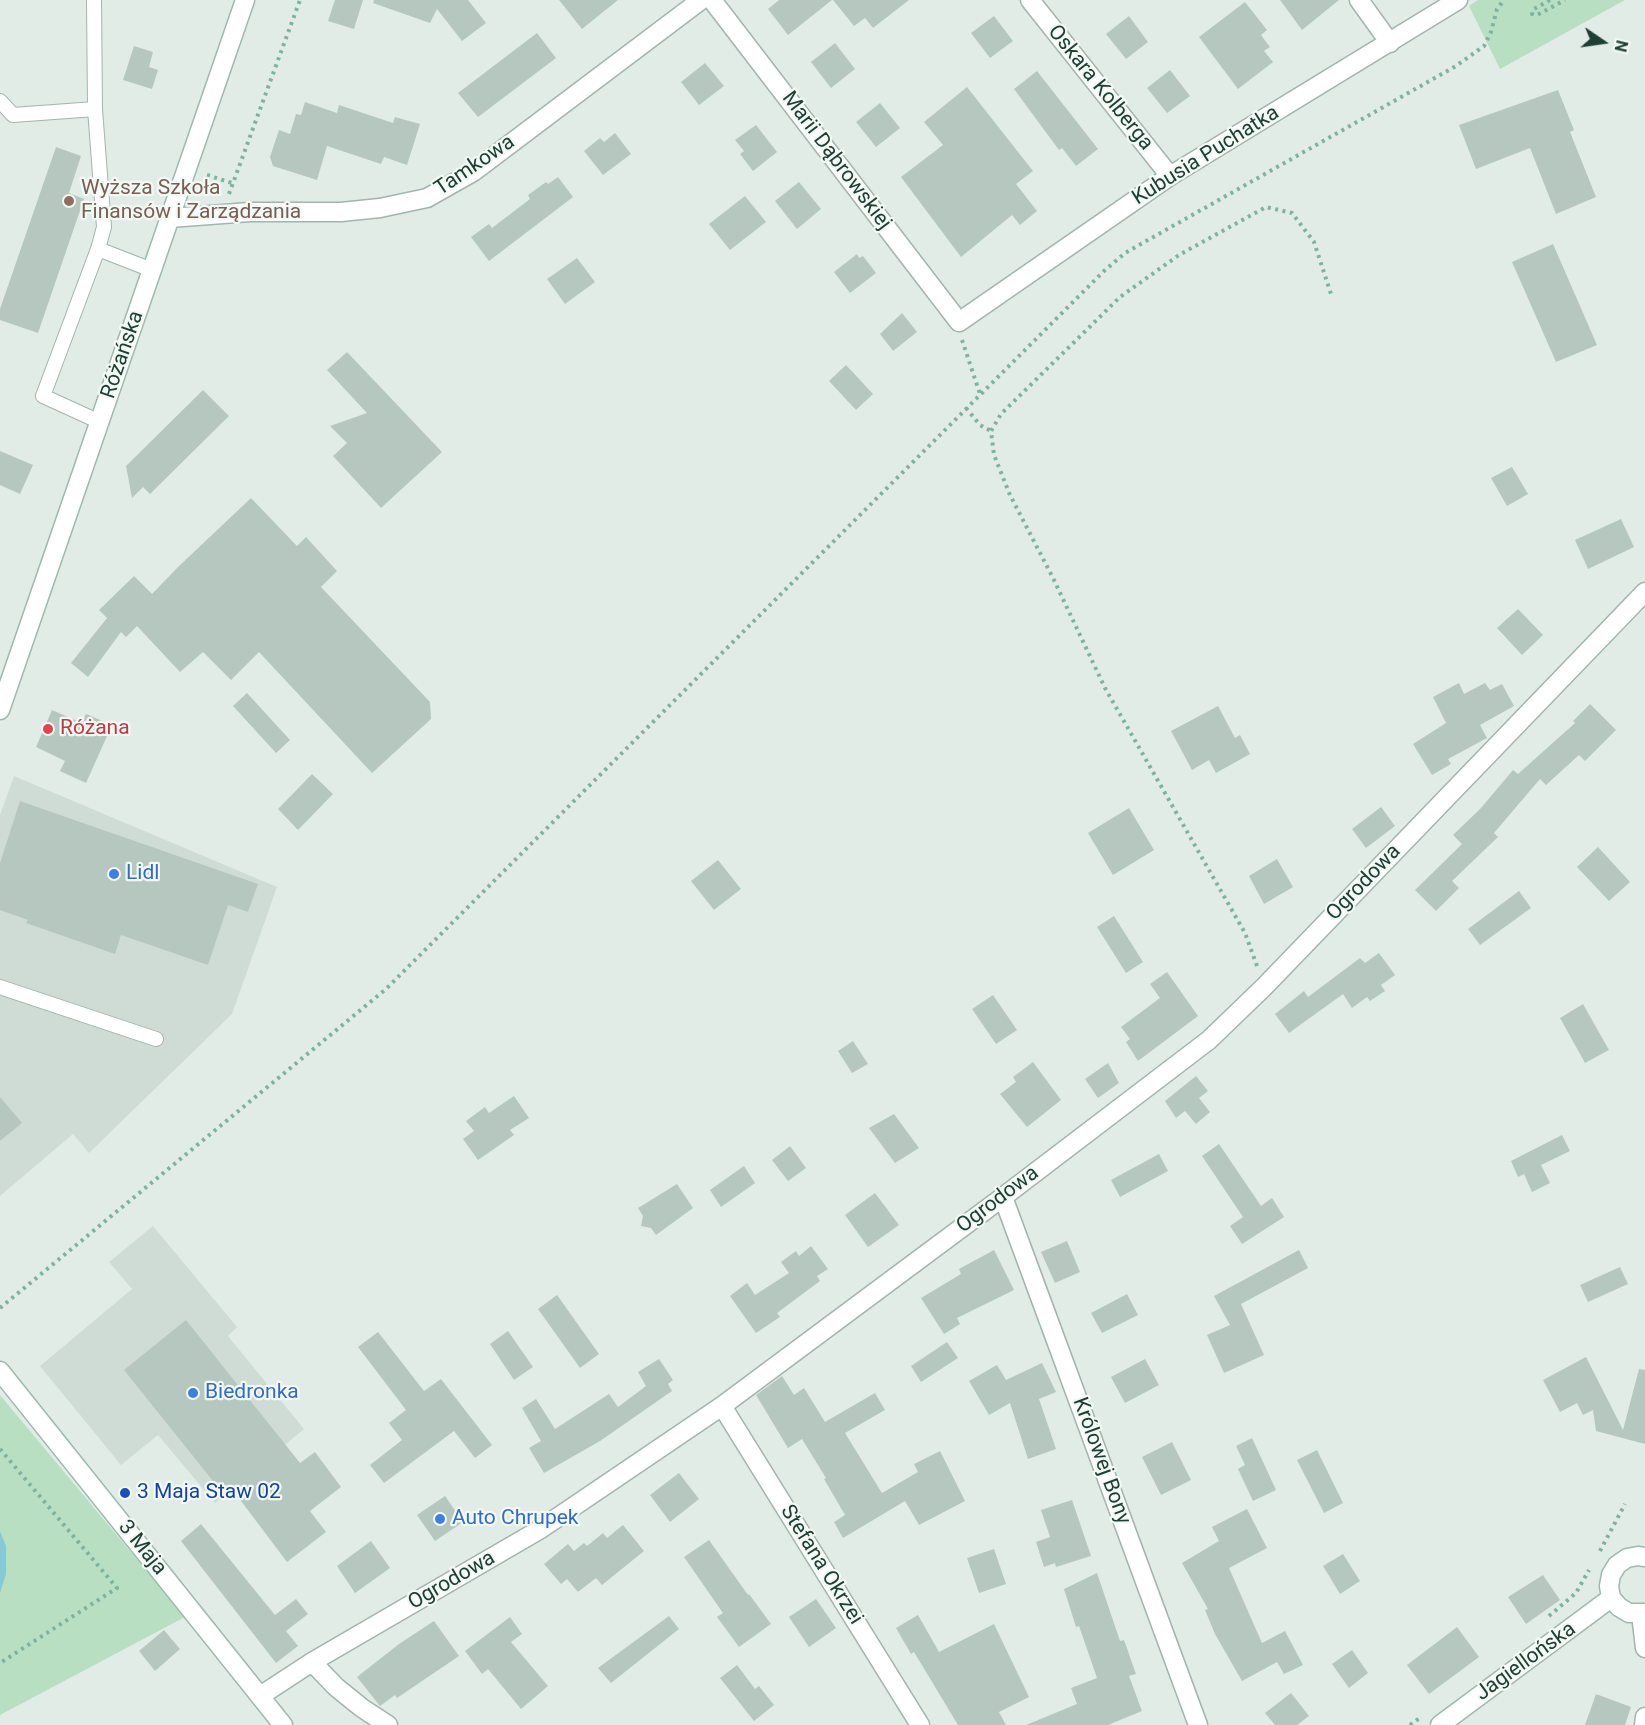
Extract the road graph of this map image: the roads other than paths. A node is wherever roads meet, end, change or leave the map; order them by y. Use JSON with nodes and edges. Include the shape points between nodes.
{"nodes":[{"id":1,"x":94,"y":0,"type":"edge"},
{"id":2,"x":245,"y":0,"type":"edge"},
{"id":3,"x":701,"y":0,"type":"edge"},
{"id":4,"x":712,"y":0,"type":"edge"},
{"id":5,"x":1030,"y":0,"type":"edge"},
{"id":6,"x":1359,"y":0,"type":"edge"},
{"id":7,"x":1458,"y":0,"type":"edge"},
{"id":8,"x":1390,"y":43,"type":"junction"},
{"id":9,"x":0,"y":100,"type":"edge"},
{"id":10,"x":95,"y":109,"type":"junction"},
{"id":11,"x":1170,"y":176,"type":"junction"},
{"id":12,"x":170,"y":218,"type":"junction"},
{"id":13,"x":98,"y":249,"type":"junction"},
{"id":14,"x":152,"y":270,"type":"junction"},
{"id":15,"x":960,"y":322,"type":"joint"},
{"id":16,"x":100,"y":422,"type":"junction"},
{"id":17,"x":1645,"y":592,"type":"edge"},
{"id":18,"x":0,"y":710,"type":"edge"},
{"id":19,"x":0,"y":987,"type":"edge"},
{"id":20,"x":156,"y":1039,"type":"dead end"},
{"id":21,"x":1003,"y":1197,"type":"junction"},
{"id":22,"x":0,"y":1371,"type":"edge"},
{"id":23,"x":722,"y":1406,"type":"junction"},
{"id":24,"x":1645,"y":1557,"type":"edge"},
{"id":25,"x":1611,"y":1598,"type":"junction"},
{"id":26,"x":1643,"y":1614,"type":"edge"},
{"id":27,"x":1645,"y":1648,"type":"edge"},
{"id":28,"x":312,"y":1662,"type":"junction"},
{"id":29,"x":260,"y":1695,"type":"junction"},
{"id":30,"x":1645,"y":1717,"type":"edge"},
{"id":31,"x":1434,"y":1719,"type":"edge"},
{"id":32,"x":283,"y":1725,"type":"edge"},
{"id":33,"x":388,"y":1725,"type":"edge"},
{"id":34,"x":920,"y":1725,"type":"edge"},
{"id":35,"x":1198,"y":1725,"type":"edge"},
{"id":36,"x":1644,"y":1725,"type":"edge"}],
"edges":[{"from":1,"to":10,"type":"lane"},
{"from":2,"to":12,"type":"street","name":"Różańska"},
{"from":3,"to":12,"type":"street","name":"Tamkowa","via":[[472,172],[427,198],[341,212],[250,212]]},
{"from":4,"to":15,"type":"street","name":"Marii Dąbrowskiej"},
{"from":5,"to":11,"type":"street","name":"Oskara Kolberga"},
{"from":6,"to":8,"type":"street"},
{"from":7,"to":8,"type":"street","name":"Kubusia Puchatka"},
{"from":8,"to":11,"type":"street","name":"Kubusia Puchatka"},
{"from":9,"to":10,"type":"lane","via":[[13,115]]},
{"from":10,"to":13,"type":"lane","via":[[104,227]]},
{"from":11,"to":15,"type":"street","name":"Kubusia Puchatka"},
{"from":12,"to":14,"type":"street","name":"Różańska"},
{"from":13,"to":14,"type":"lane"},
{"from":13,"to":16,"type":"lane","via":[[43,396]]},
{"from":14,"to":16,"type":"street","name":"Różańska"},
{"from":16,"to":18,"type":"street","name":"Różańska"},
{"from":17,"to":21,"type":"street","name":"Ogrodowa","via":[[1209,1040]]},
{"from":19,"to":20,"type":"lane"},
{"from":21,"to":23,"type":"street","name":"Ogrodowa"},
{"from":21,"to":35,"type":"street","name":"Królowej Bony"},
{"from":22,"to":29,"type":"street","name":"3 Maja"},
{"from":23,"to":28,"type":"street","name":"Ogrodowa","via":[[540,1530]]},
{"from":23,"to":34,"type":"street","name":"Stefana Okrzei"},
{"from":24,"to":25,"type":"street","via":[[1627,1558],[1617,1565],[1611,1575]]},
{"from":25,"to":26,"type":"street","via":[[1629,1613]]},
{"from":25,"to":31,"type":"street","name":"Jagiellońska"},
{"from":26,"to":27,"type":"street"},
{"from":28,"to":29,"type":"street","name":"Ogrodowa"},
{"from":28,"to":33,"type":"street","via":[[336,1687]]},
{"from":29,"to":32,"type":"street","name":"3 Maja"},
{"from":30,"to":36,"type":"street"}]}
